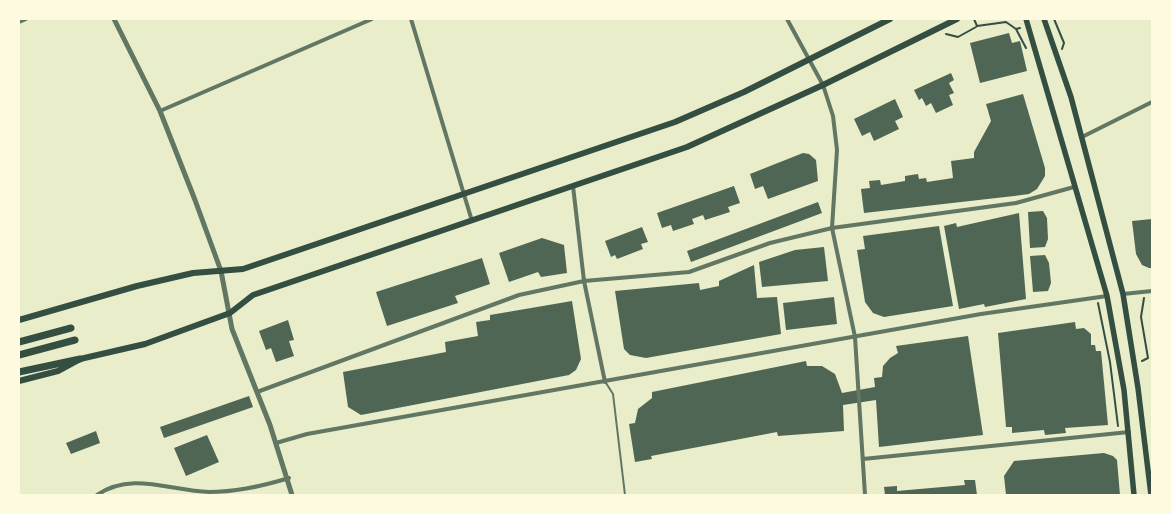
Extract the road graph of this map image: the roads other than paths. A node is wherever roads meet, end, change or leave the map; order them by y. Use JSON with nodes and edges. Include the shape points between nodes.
{"nodes":[{"id":1,"x":26,"y":19,"type":"edge"},
{"id":2,"x":114,"y":19,"type":"edge"},
{"id":3,"x":372,"y":19,"type":"edge"},
{"id":4,"x":411,"y":19,"type":"edge"},
{"id":5,"x":787,"y":19,"type":"edge"},
{"id":6,"x":890,"y":19,"type":"edge"},
{"id":7,"x":957,"y":19,"type":"edge"},
{"id":8,"x":1026,"y":19,"type":"edge"},
{"id":9,"x":1044,"y":19,"type":"edge"},
{"id":10,"x":19,"y":22,"type":"edge"},
{"id":11,"x":809,"y":60,"type":"junction"},
{"id":12,"x":823,"y":85,"type":"junction"},
{"id":13,"x":1152,"y":102,"type":"edge"},
{"id":14,"x":160,"y":112,"type":"junction"},
{"id":15,"x":1082,"y":136,"type":"junction"},
{"id":16,"x":573,"y":186,"type":"junction"},
{"id":17,"x":1074,"y":187,"type":"junction"},
{"id":18,"x":464,"y":195,"type":"junction"},
{"id":19,"x":472,"y":221,"type":"junction"},
{"id":20,"x":832,"y":228,"type":"junction"},
{"id":21,"x":221,"y":271,"type":"junction"},
{"id":22,"x":584,"y":282,"type":"junction"},
{"id":23,"x":1152,"y":291,"type":"edge"},
{"id":24,"x":1122,"y":294,"type":"junction"},
{"id":25,"x":1107,"y":296,"type":"junction"},
{"id":26,"x":230,"y":313,"type":"junction"},
{"id":27,"x":19,"y":320,"type":"edge"},
{"id":28,"x":71,"y":328,"type":"dead end"},
{"id":29,"x":855,"y":337,"type":"junction"},
{"id":30,"x":75,"y":340,"type":"dead end"},
{"id":31,"x":19,"y":342,"type":"edge"},
{"id":32,"x":19,"y":355,"type":"edge"},
{"id":33,"x":80,"y":359,"type":"junction"},
{"id":34,"x":19,"y":372,"type":"edge"},
{"id":35,"x":19,"y":381,"type":"edge"},
{"id":36,"x":604,"y":382,"type":"junction"},
{"id":37,"x":257,"y":392,"type":"junction"},
{"id":38,"x":1129,"y":432,"type":"junction"},
{"id":39,"x":276,"y":443,"type":"junction"},
{"id":40,"x":863,"y":459,"type":"junction"},
{"id":41,"x":289,"y":478,"type":"junction"},
{"id":42,"x":97,"y":495,"type":"edge"},
{"id":43,"x":292,"y":495,"type":"edge"},
{"id":44,"x":625,"y":495,"type":"edge"},
{"id":45,"x":866,"y":495,"type":"edge"},
{"id":46,"x":1134,"y":495,"type":"edge"},
{"id":47,"x":1151,"y":495,"type":"edge"}],
"edges":[{"from":1,"to":10,"type":"street"},
{"from":2,"to":14,"type":"street"},
{"from":3,"to":14,"type":"street"},
{"from":4,"to":18,"type":"street"},
{"from":5,"to":11,"type":"street"},
{"from":6,"to":11,"type":"main road"},
{"from":7,"to":12,"type":"main road"},
{"from":8,"to":17,"type":"main road"},
{"from":9,"to":15,"type":"main road"},
{"from":11,"to":12,"type":"street"},
{"from":11,"to":18,"type":"main road","via":[[675,122]]},
{"from":12,"to":16,"type":"main road","via":[[687,147]]},
{"from":12,"to":20,"type":"street","via":[[833,116],[837,150]]},
{"from":13,"to":15,"type":"street"},
{"from":14,"to":21,"type":"street"},
{"from":15,"to":24,"type":"main road"},
{"from":16,"to":19,"type":"main road"},
{"from":16,"to":22,"type":"street"},
{"from":17,"to":20,"type":"street","via":[[1016,203]]},
{"from":17,"to":25,"type":"main road"},
{"from":18,"to":19,"type":"street"},
{"from":18,"to":21,"type":"main road","via":[[243,269]]},
{"from":19,"to":26,"type":"main road","via":[[253,295]]},
{"from":20,"to":22,"type":"street","via":[[759,246],[694,271]]},
{"from":20,"to":29,"type":"street"},
{"from":21,"to":26,"type":"street"},
{"from":21,"to":27,"type":"main road","via":[[193,273],[137,286]]},
{"from":22,"to":36,"type":"street"},
{"from":22,"to":37,"type":"street","via":[[499,301]]},
{"from":23,"to":24,"type":"street"},
{"from":24,"to":47,"type":"main road"},
{"from":25,"to":29,"type":"street"},
{"from":25,"to":38,"type":"main road"},
{"from":26,"to":33,"type":"main road","via":[[145,344]]},
{"from":26,"to":37,"type":"street","via":[[232,329]]},
{"from":28,"to":31,"type":"highway"},
{"from":29,"to":36,"type":"street"},
{"from":29,"to":40,"type":"street"},
{"from":30,"to":32,"type":"highway"},
{"from":33,"to":34,"type":"highway"},
{"from":33,"to":35,"type":"main road","via":[[58,371]]},
{"from":36,"to":39,"type":"street","via":[[307,434]]},
{"from":36,"to":44,"type":"lane","via":[[614,394]]},
{"from":37,"to":39,"type":"street"},
{"from":38,"to":40,"type":"street"},
{"from":38,"to":46,"type":"main road"},
{"from":39,"to":41,"type":"street"},
{"from":40,"to":45,"type":"street"},
{"from":41,"to":42,"type":"street","via":[[267,485],[224,491],[194,491],[126,482]]},
{"from":41,"to":43,"type":"street"}]}
